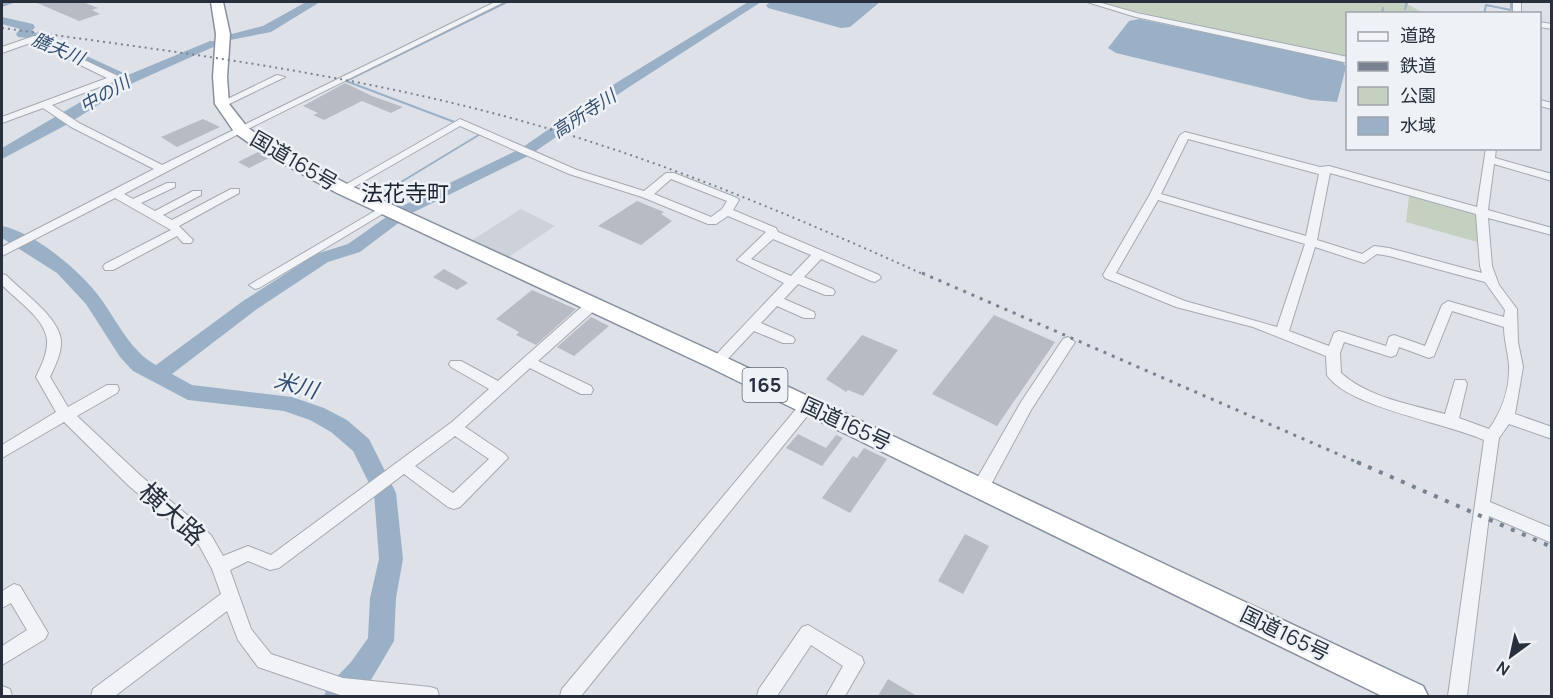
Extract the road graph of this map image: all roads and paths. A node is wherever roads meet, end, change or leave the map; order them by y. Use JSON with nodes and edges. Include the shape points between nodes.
{"nodes":[{"id":1,"x":217,"y":2,"type":"edge"},
{"id":2,"x":500,"y":2,"type":"edge"},
{"id":3,"x":1091,"y":2,"type":"edge"},
{"id":4,"x":2,"y":53,"type":"edge"},
{"id":5,"x":1346,"y":60,"type":"edge"},
{"id":6,"x":280,"y":78,"type":"dead end"},
{"id":7,"x":44,"y":104,"type":"junction"},
{"id":8,"x":222,"y":104,"type":"junction"},
{"id":9,"x":2,"y":120,"type":"edge"},
{"id":10,"x":241,"y":130,"type":"junction"},
{"id":11,"x":1491,"y":154,"type":"edge"},
{"id":12,"x":163,"y":170,"type":"junction"},
{"id":13,"x":1325,"y":172,"type":"junction"},
{"id":14,"x":1551,"y":177,"type":"edge"},
{"id":15,"x":171,"y":185,"type":"dead end"},
{"id":16,"x":343,"y":189,"type":"junction"},
{"id":17,"x":234,"y":191,"type":"dead end"},
{"id":18,"x":197,"y":193,"type":"dead end"},
{"id":19,"x":116,"y":194,"type":"junction"},
{"id":20,"x":646,"y":195,"type":"junction"},
{"id":21,"x":1155,"y":196,"type":"junction"},
{"id":22,"x":133,"y":203,"type":"junction"},
{"id":23,"x":385,"y":208,"type":"junction"},
{"id":24,"x":727,"y":211,"type":"junction"},
{"id":25,"x":1482,"y":213,"type":"junction"},
{"id":26,"x":155,"y":215,"type":"junction"},
{"id":27,"x":175,"y":228,"type":"junction"},
{"id":28,"x":1551,"y":232,"type":"edge"},
{"id":29,"x":772,"y":234,"type":"junction"},
{"id":30,"x":187,"y":240,"type":"dead end"},
{"id":31,"x":1311,"y":242,"type":"junction"},
{"id":32,"x":5,"y":250,"type":"edge"},
{"id":33,"x":820,"y":253,"type":"junction"},
{"id":34,"x":109,"y":267,"type":"dead end"},
{"id":35,"x":2,"y":278,"type":"edge"},
{"id":36,"x":875,"y":278,"type":"dead end"},
{"id":37,"x":795,"y":280,"type":"junction"},
{"id":38,"x":1492,"y":280,"type":"junction"},
{"id":39,"x":255,"y":285,"type":"dead end"},
{"id":40,"x":829,"y":292,"type":"dead end"},
{"id":41,"x":776,"y":301,"type":"junction"},
{"id":42,"x":592,"y":305,"type":"junction"},
{"id":43,"x":809,"y":315,"type":"dead end"},
{"id":44,"x":1511,"y":324,"type":"junction"},
{"id":45,"x":753,"y":325,"type":"junction"},
{"id":46,"x":1282,"y":333,"type":"junction"},
{"id":47,"x":788,"y":340,"type":"dead end"},
{"id":48,"x":1068,"y":342,"type":"dead end"},
{"id":49,"x":1333,"y":353,"type":"junction"},
{"id":50,"x":529,"y":362,"type":"junction"},
{"id":51,"x":717,"y":362,"type":"junction"},
{"id":52,"x":456,"y":364,"type":"dead end"},
{"id":53,"x":1460,"y":384,"type":"dead end"},
{"id":54,"x":500,"y":388,"type":"junction"},
{"id":55,"x":112,"y":389,"type":"dead end"},
{"id":56,"x":586,"y":390,"type":"dead end"},
{"id":57,"x":807,"y":406,"type":"junction"},
{"id":58,"x":66,"y":415,"type":"junction"},
{"id":59,"x":1506,"y":417,"type":"junction"},
{"id":60,"x":1451,"y":421,"type":"junction"},
{"id":61,"x":457,"y":426,"type":"junction"},
{"id":62,"x":1551,"y":433,"type":"edge"},
{"id":63,"x":1492,"y":437,"type":"junction"},
{"id":64,"x":2,"y":452,"type":"edge"},
{"id":65,"x":398,"y":470,"type":"junction"},
{"id":66,"x":981,"y":487,"type":"junction"},
{"id":67,"x":1483,"y":507,"type":"junction"},
{"id":68,"x":1551,"y":536,"type":"edge"},
{"id":69,"x":220,"y":567,"type":"junction"},
{"id":70,"x":231,"y":597,"type":"junction"},
{"id":71,"x":2,"y":600,"type":"edge"},
{"id":72,"x":2,"y":656,"type":"edge"},
{"id":73,"x":367,"y":692,"type":"edge"},
{"id":74,"x":100,"y":696,"type":"edge"},
{"id":75,"x":430,"y":696,"type":"edge"},
{"id":76,"x":569,"y":696,"type":"edge"},
{"id":77,"x":766,"y":696,"type":"edge"},
{"id":78,"x":835,"y":696,"type":"edge"},
{"id":79,"x":1413,"y":696,"type":"edge"},
{"id":80,"x":1458,"y":696,"type":"edge"}],
"edges":[{"from":1,"to":8,"type":"highway","via":[[223,34]]},
{"from":2,"to":10,"type":"street"},
{"from":3,"to":5,"type":"street"},
{"from":4,"to":7,"type":"street","via":[[33,39],[115,78]]},
{"from":6,"to":8,"type":"street"},
{"from":7,"to":9,"type":"street"},
{"from":7,"to":12,"type":"street"},
{"from":8,"to":10,"type":"highway","name":"国道165号","number":"165"},
{"from":10,"to":12,"type":"street"},
{"from":10,"to":16,"type":"highway","name":"国道165号","number":"165"},
{"from":11,"to":14,"type":"street"},
{"from":11,"to":25,"type":"street"},
{"from":12,"to":19,"type":"street"},
{"from":13,"to":21,"type":"street","via":[[1185,135]]},
{"from":13,"to":25,"type":"street","via":[[1325,168]]},
{"from":13,"to":31,"type":"street"},
{"from":15,"to":22,"type":"street"},
{"from":16,"to":20,"type":"street","via":[[460,122],[573,172]]},
{"from":16,"to":23,"type":"highway","name":"国道165号","number":"165"},
{"from":17,"to":27,"type":"street"},
{"from":18,"to":26,"type":"street"},
{"from":19,"to":22,"type":"street"},
{"from":19,"to":32,"type":"street"},
{"from":20,"to":24,"type":"street","via":[[712,222]]},
{"from":20,"to":24,"type":"street","via":[[670,175],[734,200]]},
{"from":21,"to":31,"type":"street"},
{"from":21,"to":46,"type":"street","via":[[1109,275],[1181,304]]},
{"from":22,"to":26,"type":"street"},
{"from":23,"to":39,"type":"street"},
{"from":23,"to":42,"type":"highway","name":"国道165号","number":"165"},
{"from":24,"to":29,"type":"street","via":[[772,230]]},
{"from":25,"to":28,"type":"street"},
{"from":25,"to":38,"type":"street","via":[[1486,266]]},
{"from":26,"to":27,"type":"street"},
{"from":27,"to":30,"type":"street"},
{"from":27,"to":34,"type":"street"},
{"from":29,"to":33,"type":"street"},
{"from":29,"to":37,"type":"street","via":[[743,260]]},
{"from":31,"to":38,"type":"street","via":[[1364,259],[1374,250],[1389,252]]},
{"from":31,"to":46,"type":"street"},
{"from":33,"to":36,"type":"street"},
{"from":33,"to":37,"type":"street"},
{"from":35,"to":58,"type":"street","name":"横大路","via":[[42,318],[54,337],[44,377]]},
{"from":37,"to":40,"type":"street"},
{"from":37,"to":41,"type":"street"},
{"from":38,"to":44,"type":"street","via":[[1492,286],[1511,309]]},
{"from":41,"to":43,"type":"street"},
{"from":41,"to":45,"type":"street"},
{"from":42,"to":50,"type":"street"},
{"from":42,"to":51,"type":"highway","name":"国道165号","number":"165"},
{"from":44,"to":49,"type":"street","via":[[1448,305],[1429,353],[1394,340],[1391,352],[1339,336]]},
{"from":44,"to":59,"type":"street","via":[[1516,367]]},
{"from":45,"to":47,"type":"street"},
{"from":45,"to":51,"type":"street"},
{"from":46,"to":49,"type":"street"},
{"from":48,"to":66,"type":"street","via":[[1026,406]]},
{"from":49,"to":60,"type":"street","via":[[1335,378],[1404,410]]},
{"from":50,"to":54,"type":"street"},
{"from":50,"to":56,"type":"street"},
{"from":51,"to":57,"type":"highway","name":"国道165号","number":"165"},
{"from":52,"to":54,"type":"street"},
{"from":53,"to":60,"type":"street"},
{"from":54,"to":61,"type":"street"},
{"from":55,"to":58,"type":"street"},
{"from":57,"to":66,"type":"highway","name":"国道165号","number":"165"},
{"from":57,"to":76,"type":"street"},
{"from":58,"to":64,"type":"street"},
{"from":58,"to":69,"type":"street","name":"横大路","via":[[205,540]]},
{"from":59,"to":62,"type":"street"},
{"from":59,"to":63,"type":"street"},
{"from":60,"to":63,"type":"street"},
{"from":61,"to":65,"type":"street"},
{"from":61,"to":65,"type":"street","via":[[500,458],[454,502]]},
{"from":63,"to":67,"type":"street"},
{"from":65,"to":69,"type":"street","via":[[273,563],[246,553]]},
{"from":66,"to":79,"type":"highway","name":"国道165号","number":"165"},
{"from":67,"to":68,"type":"street"},
{"from":67,"to":80,"type":"street"},
{"from":69,"to":70,"type":"street","name":"横大路"},
{"from":70,"to":73,"type":"street","name":"横大路","via":[[244,633],[265,661]]},
{"from":70,"to":74,"type":"street"},
{"from":71,"to":72,"type":"street","via":[[14,592],[39,633]]},
{"from":73,"to":75,"type":"street","name":"横大路"},
{"from":77,"to":78,"type":"street","via":[[808,633],[855,663]]}]}
